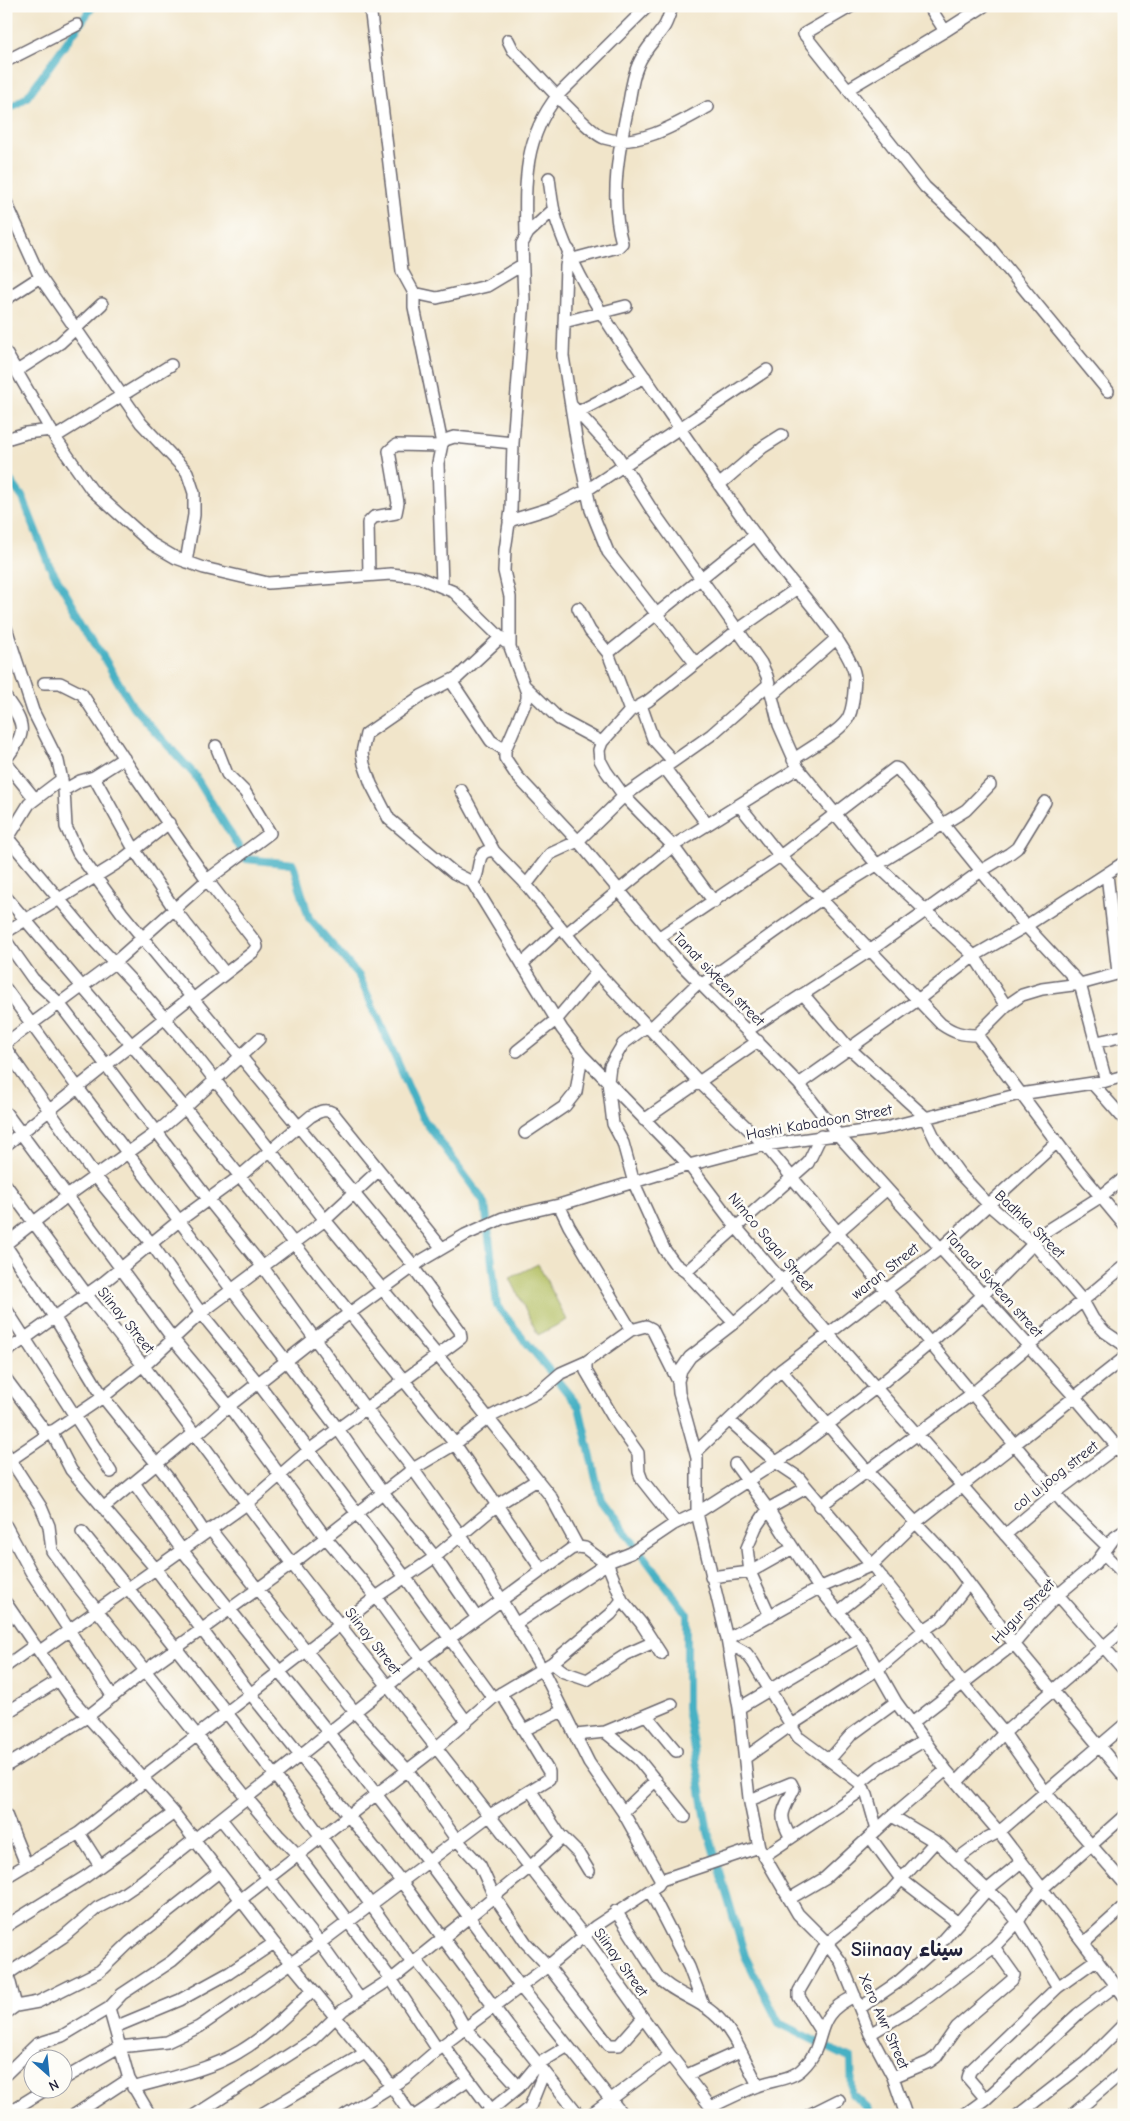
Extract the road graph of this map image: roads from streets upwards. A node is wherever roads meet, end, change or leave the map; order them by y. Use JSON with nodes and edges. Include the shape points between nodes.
{"nodes":[{"id":1,"x":370,"y":6,"type":"edge"},
{"id":2,"x":648,"y":6,"type":"edge"},
{"id":3,"x":673,"y":6,"type":"edge"},
{"id":4,"x":852,"y":6,"type":"edge"},
{"id":5,"x":928,"y":6,"type":"edge"},
{"id":6,"x":984,"y":6,"type":"edge"},
{"id":7,"x":77,"y":25,"type":"dead end"},
{"id":8,"x":945,"y":30,"type":"junction"},
{"id":9,"x":508,"y":40,"type":"dead end"},
{"id":10,"x":6,"y":61,"type":"edge"},
{"id":11,"x":848,"y":89,"type":"junction"},
{"id":12,"x":558,"y":96,"type":"junction"},
{"id":13,"x":708,"y":107,"type":"dead end"},
{"id":14,"x":621,"y":141,"type":"junction"},
{"id":15,"x":549,"y":178,"type":"dead end"},
{"id":16,"x":6,"y":202,"type":"edge"},
{"id":17,"x":554,"y":210,"type":"junction"},
{"id":18,"x":526,"y":236,"type":"junction"},
{"id":19,"x":571,"y":255,"type":"junction"},
{"id":20,"x":522,"y":265,"type":"junction"},
{"id":21,"x":40,"y":278,"type":"junction"},
{"id":22,"x":414,"y":292,"type":"junction"},
{"id":23,"x":6,"y":299,"type":"edge"},
{"id":24,"x":102,"y":304,"type":"dead end"},
{"id":25,"x":626,"y":306,"type":"dead end"},
{"id":26,"x":603,"y":312,"type":"junction"},
{"id":27,"x":564,"y":322,"type":"junction"},
{"id":28,"x":76,"y":330,"type":"junction"},
{"id":29,"x":6,"y":353,"type":"edge"},
{"id":30,"x":171,"y":365,"type":"dead end"},
{"id":31,"x":767,"y":370,"type":"dead end"},
{"id":32,"x":17,"y":371,"type":"junction"},
{"id":33,"x":645,"y":377,"type":"junction"},
{"id":34,"x":1108,"y":391,"type":"dead end"},
{"id":35,"x":121,"y":396,"type":"junction"},
{"id":36,"x":574,"y":408,"type":"junction"},
{"id":37,"x":680,"y":430,"type":"junction"},
{"id":38,"x":53,"y":433,"type":"junction"},
{"id":39,"x":782,"y":435,"type":"dead end"},
{"id":40,"x":6,"y":439,"type":"edge"},
{"id":41,"x":513,"y":443,"type":"junction"},
{"id":42,"x":442,"y":445,"type":"junction"},
{"id":43,"x":624,"y":466,"type":"junction"},
{"id":44,"x":718,"y":485,"type":"junction"},
{"id":45,"x":587,"y":490,"type":"junction"},
{"id":46,"x":509,"y":522,"type":"junction"},
{"id":47,"x":755,"y":534,"type":"junction"},
{"id":48,"x":186,"y":562,"type":"junction"},
{"id":49,"x":369,"y":575,"type":"junction"},
{"id":50,"x":700,"y":578,"type":"junction"},
{"id":51,"x":442,"y":585,"type":"junction"},
{"id":52,"x":796,"y":589,"type":"junction"},
{"id":53,"x":578,"y":608,"type":"dead end"},
{"id":54,"x":656,"y":614,"type":"junction"},
{"id":55,"x":6,"y":628,"type":"edge"},
{"id":56,"x":739,"y":629,"type":"junction"},
{"id":57,"x":500,"y":637,"type":"junction"},
{"id":58,"x":837,"y":638,"type":"junction"},
{"id":59,"x":510,"y":646,"type":"junction"},
{"id":60,"x":608,"y":653,"type":"junction"},
{"id":61,"x":695,"y":663,"type":"junction"},
{"id":62,"x":451,"y":681,"type":"junction"},
{"id":63,"x":44,"y":683,"type":"dead end"},
{"id":64,"x":524,"y":685,"type":"junction"},
{"id":65,"x":770,"y":690,"type":"junction"},
{"id":66,"x":6,"y":698,"type":"edge"},
{"id":67,"x":641,"y":705,"type":"junction"},
{"id":68,"x":630,"y":711,"type":"junction"},
{"id":69,"x":602,"y":742,"type":"junction"},
{"id":70,"x":216,"y":746,"type":"dead end"},
{"id":71,"x":505,"y":750,"type":"junction"},
{"id":72,"x":124,"y":758,"type":"junction"},
{"id":73,"x":6,"y":759,"type":"edge"},
{"id":74,"x":6,"y":764,"type":"edge"},
{"id":75,"x":668,"y":764,"type":"junction"},
{"id":76,"x":796,"y":764,"type":"junction"},
{"id":77,"x":94,"y":777,"type":"junction"},
{"id":78,"x":63,"y":785,"type":"junction"},
{"id":79,"x":990,"y":785,"type":"dead end"},
{"id":80,"x":461,"y":790,"type":"dead end"},
{"id":81,"x":624,"y":796,"type":"junction"},
{"id":82,"x":35,"y":799,"type":"junction"},
{"id":83,"x":1045,"y":802,"type":"dead end"},
{"id":84,"x":739,"y":804,"type":"junction"},
{"id":85,"x":837,"y":814,"type":"junction"},
{"id":86,"x":169,"y":823,"type":"junction"},
{"id":87,"x":708,"y":824,"type":"junction"},
{"id":88,"x":942,"y":825,"type":"junction"},
{"id":89,"x":7,"y":837,"type":"edge"},
{"id":90,"x":578,"y":841,"type":"junction"},
{"id":91,"x":673,"y":846,"type":"junction"},
{"id":92,"x":134,"y":849,"type":"junction"},
{"id":93,"x":494,"y":851,"type":"junction"},
{"id":94,"x":780,"y":856,"type":"junction"},
{"id":95,"x":1123,"y":863,"type":"edge"},
{"id":96,"x":877,"y":864,"type":"junction"},
{"id":97,"x":981,"y":871,"type":"junction"},
{"id":98,"x":1107,"y":874,"type":"junction"},
{"id":99,"x":96,"y":876,"type":"junction"},
{"id":100,"x":207,"y":880,"type":"junction"},
{"id":101,"x":472,"y":882,"type":"junction"},
{"id":102,"x":526,"y":885,"type":"junction"},
{"id":103,"x":618,"y":891,"type":"junction"},
{"id":104,"x":6,"y":897,"type":"edge"},
{"id":105,"x":59,"y":898,"type":"junction"},
{"id":106,"x":821,"y":899,"type":"junction"},
{"id":107,"x":714,"y":902,"type":"junction"},
{"id":108,"x":175,"y":910,"type":"junction"},
{"id":109,"x":926,"y":910,"type":"junction"},
{"id":110,"x":26,"y":919,"type":"junction"},
{"id":111,"x":1026,"y":926,"type":"junction"},
{"id":112,"x":564,"y":931,"type":"junction"},
{"id":113,"x":6,"y":932,"type":"edge"},
{"id":114,"x":142,"y":938,"type":"junction"},
{"id":115,"x":658,"y":938,"type":"junction"},
{"id":116,"x":6,"y":940,"type":"edge"},
{"id":117,"x":871,"y":950,"type":"junction"},
{"id":118,"x":974,"y":956,"type":"junction"},
{"id":119,"x":114,"y":963,"type":"junction"},
{"id":120,"x":522,"y":964,"type":"junction"},
{"id":121,"x":597,"y":972,"type":"junction"},
{"id":122,"x":1121,"y":972,"type":"edge"},
{"id":123,"x":225,"y":973,"type":"junction"},
{"id":124,"x":700,"y":984,"type":"junction"},
{"id":125,"x":1080,"y":984,"type":"junction"},
{"id":126,"x":82,"y":985,"type":"junction"},
{"id":127,"x":6,"y":989,"type":"edge"},
{"id":128,"x":803,"y":994,"type":"junction"},
{"id":129,"x":192,"y":998,"type":"junction"},
{"id":130,"x":919,"y":1000,"type":"junction"},
{"id":131,"x":58,"y":1002,"type":"junction"},
{"id":132,"x":1006,"y":1006,"type":"junction"},
{"id":133,"x":164,"y":1019,"type":"junction"},
{"id":134,"x":557,"y":1019,"type":"junction"},
{"id":135,"x":30,"y":1024,"type":"junction"},
{"id":136,"x":649,"y":1028,"type":"junction"},
{"id":137,"x":748,"y":1030,"type":"junction"},
{"id":138,"x":977,"y":1035,"type":"junction"},
{"id":139,"x":1124,"y":1036,"type":"edge"},
{"id":140,"x":259,"y":1039,"type":"dead end"},
{"id":141,"x":758,"y":1041,"type":"junction"},
{"id":142,"x":1096,"y":1042,"type":"junction"},
{"id":143,"x":6,"y":1043,"type":"edge"},
{"id":144,"x":131,"y":1045,"type":"junction"},
{"id":145,"x":849,"y":1048,"type":"junction"},
{"id":146,"x":6,"y":1049,"type":"edge"},
{"id":147,"x":517,"y":1051,"type":"dead end"},
{"id":148,"x":582,"y":1055,"type":"junction"},
{"id":149,"x":241,"y":1057,"type":"junction"},
{"id":150,"x":106,"y":1065,"type":"junction"},
{"id":151,"x":1124,"y":1076,"type":"edge"},
{"id":152,"x":215,"y":1080,"type":"junction"},
{"id":153,"x":1106,"y":1081,"type":"junction"},
{"id":154,"x":608,"y":1082,"type":"junction"},
{"id":155,"x":700,"y":1083,"type":"junction"},
{"id":156,"x":1092,"y":1083,"type":"junction"},
{"id":157,"x":799,"y":1084,"type":"junction"},
{"id":158,"x":78,"y":1088,"type":"junction"},
{"id":159,"x":1020,"y":1094,"type":"junction"},
{"id":160,"x":185,"y":1108,"type":"junction"},
{"id":161,"x":51,"y":1110,"type":"junction"},
{"id":162,"x":6,"y":1113,"type":"edge"},
{"id":163,"x":924,"y":1116,"type":"junction"},
{"id":164,"x":1124,"y":1119,"type":"edge"},
{"id":165,"x":644,"y":1120,"type":"junction"},
{"id":166,"x":300,"y":1126,"type":"junction"},
{"id":167,"x":21,"y":1132,"type":"junction"},
{"id":168,"x":157,"y":1132,"type":"junction"},
{"id":169,"x":525,"y":1133,"type":"dead end"},
{"id":170,"x":821,"y":1136,"type":"junction"},
{"id":171,"x":839,"y":1136,"type":"junction"},
{"id":172,"x":1057,"y":1142,"type":"junction"},
{"id":173,"x":6,"y":1145,"type":"edge"},
{"id":174,"x":765,"y":1145,"type":"junction"},
{"id":175,"x":270,"y":1151,"type":"junction"},
{"id":176,"x":129,"y":1153,"type":"junction"},
{"id":177,"x":689,"y":1165,"type":"junction"},
{"id":178,"x":380,"y":1170,"type":"junction"},
{"id":179,"x":96,"y":1177,"type":"junction"},
{"id":180,"x":238,"y":1177,"type":"junction"},
{"id":181,"x":792,"y":1178,"type":"junction"},
{"id":182,"x":1124,"y":1178,"type":"edge"},
{"id":183,"x":634,"y":1183,"type":"junction"},
{"id":184,"x":6,"y":1185,"type":"edge"},
{"id":185,"x":887,"y":1189,"type":"junction"},
{"id":186,"x":353,"y":1195,"type":"junction"},
{"id":187,"x":1100,"y":1196,"type":"junction"},
{"id":188,"x":66,"y":1197,"type":"junction"},
{"id":189,"x":208,"y":1199,"type":"junction"},
{"id":190,"x":559,"y":1205,"type":"junction"},
{"id":191,"x":989,"y":1205,"type":"junction"},
{"id":192,"x":180,"y":1220,"type":"junction"},
{"id":193,"x":325,"y":1220,"type":"junction"},
{"id":194,"x":34,"y":1223,"type":"junction"},
{"id":195,"x":1124,"y":1225,"type":"edge"},
{"id":196,"x":736,"y":1227,"type":"junction"},
{"id":197,"x":838,"y":1233,"type":"junction"},
{"id":198,"x":294,"y":1242,"type":"junction"},
{"id":199,"x":7,"y":1243,"type":"edge"},
{"id":200,"x":151,"y":1243,"type":"junction"},
{"id":201,"x":1033,"y":1244,"type":"junction"},
{"id":202,"x":441,"y":1247,"type":"junction"},
{"id":203,"x":941,"y":1248,"type":"junction"},
{"id":204,"x":262,"y":1266,"type":"junction"},
{"id":205,"x":1124,"y":1266,"type":"edge"},
{"id":206,"x":413,"y":1267,"type":"junction"},
{"id":207,"x":121,"y":1268,"type":"junction"},
{"id":208,"x":686,"y":1272,"type":"junction"},
{"id":209,"x":782,"y":1281,"type":"junction"},
{"id":210,"x":384,"y":1288,"type":"junction"},
{"id":211,"x":232,"y":1289,"type":"junction"},
{"id":212,"x":885,"y":1289,"type":"junction"},
{"id":213,"x":87,"y":1295,"type":"junction"},
{"id":214,"x":983,"y":1295,"type":"junction"},
{"id":215,"x":1083,"y":1301,"type":"junction"},
{"id":216,"x":6,"y":1309,"type":"edge"},
{"id":217,"x":350,"y":1312,"type":"junction"},
{"id":218,"x":201,"y":1313,"type":"junction"},
{"id":219,"x":55,"y":1318,"type":"junction"},
{"id":220,"x":734,"y":1323,"type":"junction"},
{"id":221,"x":631,"y":1330,"type":"junction"},
{"id":222,"x":830,"y":1333,"type":"junction"},
{"id":223,"x":25,"y":1338,"type":"junction"},
{"id":224,"x":172,"y":1339,"type":"junction"},
{"id":225,"x":314,"y":1339,"type":"junction"},
{"id":226,"x":929,"y":1344,"type":"junction"},
{"id":227,"x":1124,"y":1345,"type":"edge"},
{"id":228,"x":1029,"y":1346,"type":"junction"},
{"id":229,"x":6,"y":1352,"type":"edge"},
{"id":230,"x":436,"y":1356,"type":"junction"},
{"id":231,"x":1124,"y":1358,"type":"edge"},
{"id":232,"x":287,"y":1361,"type":"junction"},
{"id":233,"x":586,"y":1362,"type":"junction"},
{"id":234,"x":143,"y":1366,"type":"junction"},
{"id":235,"x":781,"y":1370,"type":"junction"},
{"id":236,"x":6,"y":1379,"type":"edge"},
{"id":237,"x":403,"y":1380,"type":"junction"},
{"id":238,"x":678,"y":1381,"type":"junction"},
{"id":239,"x":258,"y":1383,"type":"junction"},
{"id":240,"x":877,"y":1387,"type":"junction"},
{"id":241,"x":973,"y":1393,"type":"junction"},
{"id":242,"x":1074,"y":1396,"type":"junction"},
{"id":243,"x":103,"y":1397,"type":"junction"},
{"id":244,"x":229,"y":1406,"type":"junction"},
{"id":245,"x":365,"y":1408,"type":"junction"},
{"id":246,"x":76,"y":1414,"type":"junction"},
{"id":247,"x":488,"y":1418,"type":"junction"},
{"id":248,"x":730,"y":1420,"type":"junction"},
{"id":249,"x":827,"y":1425,"type":"junction"},
{"id":250,"x":338,"y":1429,"type":"junction"},
{"id":251,"x":917,"y":1432,"type":"junction"},
{"id":252,"x":49,"y":1433,"type":"junction"},
{"id":253,"x":195,"y":1434,"type":"junction"},
{"id":254,"x":455,"y":1444,"type":"junction"},
{"id":255,"x":1016,"y":1445,"type":"junction"},
{"id":256,"x":1122,"y":1448,"type":"edge"},
{"id":257,"x":308,"y":1451,"type":"junction"},
{"id":258,"x":696,"y":1452,"type":"junction"},
{"id":259,"x":8,"y":1459,"type":"edge"},
{"id":260,"x":777,"y":1463,"type":"junction"},
{"id":261,"x":157,"y":1464,"type":"junction"},
{"id":262,"x":735,"y":1464,"type":"dead end"},
{"id":263,"x":413,"y":1469,"type":"junction"},
{"id":264,"x":111,"y":1472,"type":"dead end"},
{"id":265,"x":868,"y":1472,"type":"junction"},
{"id":266,"x":279,"y":1476,"type":"junction"},
{"id":267,"x":537,"y":1480,"type":"junction"},
{"id":268,"x":748,"y":1481,"type":"junction"},
{"id":269,"x":134,"y":1483,"type":"junction"},
{"id":270,"x":963,"y":1485,"type":"junction"},
{"id":271,"x":806,"y":1488,"type":"junction"},
{"id":272,"x":382,"y":1492,"type":"junction"},
{"id":273,"x":1055,"y":1493,"type":"junction"},
{"id":274,"x":248,"y":1503,"type":"junction"},
{"id":275,"x":497,"y":1505,"type":"junction"},
{"id":276,"x":820,"y":1506,"type":"junction"},
{"id":277,"x":103,"y":1508,"type":"junction"},
{"id":278,"x":768,"y":1509,"type":"junction"},
{"id":279,"x":697,"y":1513,"type":"junction"},
{"id":280,"x":356,"y":1514,"type":"junction"},
{"id":281,"x":676,"y":1523,"type":"junction"},
{"id":282,"x":915,"y":1523,"type":"junction"},
{"id":283,"x":6,"y":1526,"type":"edge"},
{"id":284,"x":1124,"y":1530,"type":"edge"},
{"id":285,"x":208,"y":1531,"type":"junction"},
{"id":286,"x":82,"y":1532,"type":"dead end"},
{"id":287,"x":1005,"y":1535,"type":"junction"},
{"id":288,"x":460,"y":1537,"type":"junction"},
{"id":289,"x":326,"y":1538,"type":"junction"},
{"id":290,"x":578,"y":1547,"type":"junction"},
{"id":291,"x":793,"y":1548,"type":"junction"},
{"id":292,"x":182,"y":1550,"type":"junction"},
{"id":293,"x":1106,"y":1550,"type":"junction"},
{"id":294,"x":435,"y":1557,"type":"junction"},
{"id":295,"x":292,"y":1564,"type":"junction"},
{"id":296,"x":608,"y":1565,"type":"junction"},
{"id":297,"x":872,"y":1565,"type":"junction"},
{"id":298,"x":155,"y":1568,"type":"junction"},
{"id":299,"x":541,"y":1569,"type":"junction"},
{"id":300,"x":750,"y":1572,"type":"junction"},
{"id":301,"x":1124,"y":1574,"type":"edge"},
{"id":302,"x":405,"y":1577,"type":"junction"},
{"id":303,"x":711,"y":1577,"type":"junction"},
{"id":304,"x":882,"y":1577,"type":"junction"},
{"id":305,"x":968,"y":1584,"type":"junction"},
{"id":306,"x":128,"y":1587,"type":"junction"},
{"id":307,"x":258,"y":1588,"type":"junction"},
{"id":308,"x":819,"y":1588,"type":"junction"},
{"id":309,"x":1059,"y":1594,"type":"junction"},
{"id":310,"x":376,"y":1597,"type":"junction"},
{"id":311,"x":501,"y":1600,"type":"junction"},
{"id":312,"x":622,"y":1600,"type":"junction"},
{"id":313,"x":96,"y":1609,"type":"junction"},
{"id":314,"x":8,"y":1610,"type":"edge"},
{"id":315,"x":230,"y":1610,"type":"junction"},
{"id":316,"x":838,"y":1612,"type":"junction"},
{"id":317,"x":770,"y":1616,"type":"junction"},
{"id":318,"x":477,"y":1618,"type":"junction"},
{"id":319,"x":341,"y":1624,"type":"junction"},
{"id":320,"x":515,"y":1624,"type":"junction"},
{"id":321,"x":202,"y":1630,"type":"junction"},
{"id":322,"x":924,"y":1630,"type":"junction"},
{"id":323,"x":1124,"y":1630,"type":"edge"},
{"id":324,"x":68,"y":1631,"type":"junction"},
{"id":325,"x":859,"y":1637,"type":"junction"},
{"id":326,"x":449,"y":1639,"type":"junction"},
{"id":327,"x":728,"y":1641,"type":"junction"},
{"id":328,"x":654,"y":1642,"type":"junction"},
{"id":329,"x":1014,"y":1644,"type":"junction"},
{"id":330,"x":1104,"y":1647,"type":"junction"},
{"id":331,"x":37,"y":1648,"type":"junction"},
{"id":332,"x":177,"y":1648,"type":"junction"},
{"id":333,"x":307,"y":1650,"type":"junction"},
{"id":334,"x":661,"y":1654,"type":"dead end"},
{"id":335,"x":420,"y":1660,"type":"junction"},
{"id":336,"x":6,"y":1666,"type":"edge"},
{"id":337,"x":547,"y":1666,"type":"junction"},
{"id":338,"x":878,"y":1669,"type":"junction"},
{"id":339,"x":146,"y":1670,"type":"junction"},
{"id":340,"x":1124,"y":1670,"type":"edge"},
{"id":341,"x":279,"y":1672,"type":"junction"},
{"id":342,"x":59,"y":1680,"type":"junction"},
{"id":343,"x":963,"y":1684,"type":"junction"},
{"id":344,"x":389,"y":1685,"type":"junction"},
{"id":345,"x":770,"y":1690,"type":"junction"},
{"id":346,"x":1052,"y":1691,"type":"junction"},
{"id":347,"x":250,"y":1693,"type":"junction"},
{"id":348,"x":497,"y":1696,"type":"junction"},
{"id":349,"x":113,"y":1697,"type":"junction"},
{"id":350,"x":896,"y":1702,"type":"junction"},
{"id":351,"x":672,"y":1704,"type":"dead end"},
{"id":352,"x":739,"y":1708,"type":"junction"},
{"id":353,"x":225,"y":1711,"type":"junction"},
{"id":354,"x":354,"y":1711,"type":"junction"},
{"id":355,"x":562,"y":1711,"type":"junction"},
{"id":356,"x":6,"y":1713,"type":"edge"},
{"id":357,"x":647,"y":1716,"type":"junction"},
{"id":358,"x":87,"y":1717,"type":"junction"},
{"id":359,"x":466,"y":1721,"type":"junction"},
{"id":360,"x":912,"y":1723,"type":"junction"},
{"id":361,"x":791,"y":1725,"type":"junction"},
{"id":362,"x":1124,"y":1725,"type":"edge"},
{"id":363,"x":524,"y":1730,"type":"junction"},
{"id":364,"x":328,"y":1732,"type":"junction"},
{"id":365,"x":605,"y":1732,"type":"junction"},
{"id":366,"x":1004,"y":1733,"type":"junction"},
{"id":367,"x":195,"y":1735,"type":"junction"},
{"id":368,"x":576,"y":1735,"type":"junction"},
{"id":369,"x":925,"y":1740,"type":"junction"},
{"id":370,"x":1099,"y":1746,"type":"junction"},
{"id":371,"x":436,"y":1748,"type":"junction"},
{"id":372,"x":676,"y":1751,"type":"dead end"},
{"id":373,"x":300,"y":1753,"type":"junction"},
{"id":374,"x":745,"y":1758,"type":"junction"},
{"id":375,"x":829,"y":1760,"type":"junction"},
{"id":376,"x":6,"y":1766,"type":"edge"},
{"id":377,"x":946,"y":1770,"type":"junction"},
{"id":378,"x":408,"y":1771,"type":"junction"},
{"id":379,"x":274,"y":1774,"type":"junction"},
{"id":380,"x":1124,"y":1776,"type":"edge"},
{"id":381,"x":145,"y":1779,"type":"junction"},
{"id":382,"x":656,"y":1780,"type":"junction"},
{"id":383,"x":957,"y":1782,"type":"junction"},
{"id":384,"x":862,"y":1786,"type":"junction"},
{"id":385,"x":531,"y":1790,"type":"junction"},
{"id":386,"x":1046,"y":1793,"type":"junction"},
{"id":387,"x":376,"y":1794,"type":"junction"},
{"id":388,"x":246,"y":1797,"type":"junction"},
{"id":389,"x":750,"y":1800,"type":"junction"},
{"id":390,"x":623,"y":1812,"type":"junction"},
{"id":391,"x":174,"y":1813,"type":"junction"},
{"id":392,"x":6,"y":1815,"type":"edge"},
{"id":393,"x":349,"y":1815,"type":"junction"},
{"id":394,"x":490,"y":1815,"type":"junction"},
{"id":395,"x":892,"y":1816,"type":"junction"},
{"id":396,"x":1124,"y":1816,"type":"edge"},
{"id":397,"x":685,"y":1817,"type":"dead end"},
{"id":398,"x":221,"y":1820,"type":"junction"},
{"id":399,"x":999,"y":1832,"type":"junction"},
{"id":400,"x":79,"y":1833,"type":"junction"},
{"id":401,"x":874,"y":1833,"type":"junction"},
{"id":402,"x":320,"y":1837,"type":"junction"},
{"id":403,"x":562,"y":1838,"type":"junction"},
{"id":404,"x":790,"y":1838,"type":"junction"},
{"id":405,"x":194,"y":1839,"type":"junction"},
{"id":406,"x":456,"y":1839,"type":"junction"},
{"id":407,"x":935,"y":1842,"type":"junction"},
{"id":408,"x":1091,"y":1844,"type":"junction"},
{"id":409,"x":761,"y":1851,"type":"junction"},
{"id":410,"x":298,"y":1855,"type":"junction"},
{"id":411,"x":427,"y":1860,"type":"junction"},
{"id":412,"x":956,"y":1860,"type":"junction"},
{"id":413,"x":1021,"y":1862,"type":"junction"},
{"id":414,"x":26,"y":1864,"type":"junction"},
{"id":415,"x":100,"y":1866,"type":"junction"},
{"id":416,"x":530,"y":1868,"type":"junction"},
{"id":417,"x":219,"y":1872,"type":"junction"},
{"id":418,"x":589,"y":1872,"type":"dead end"},
{"id":419,"x":6,"y":1877,"type":"edge"},
{"id":420,"x":902,"y":1879,"type":"junction"},
{"id":421,"x":268,"y":1880,"type":"junction"},
{"id":422,"x":662,"y":1880,"type":"junction"},
{"id":423,"x":400,"y":1881,"type":"junction"},
{"id":424,"x":1124,"y":1883,"type":"edge"},
{"id":425,"x":1042,"y":1889,"type":"junction"},
{"id":426,"x":986,"y":1890,"type":"junction"},
{"id":427,"x":650,"y":1891,"type":"junction"},
{"id":428,"x":494,"y":1896,"type":"junction"},
{"id":429,"x":789,"y":1899,"type":"junction"},
{"id":430,"x":240,"y":1900,"type":"junction"},
{"id":431,"x":370,"y":1903,"type":"junction"},
{"id":432,"x":1124,"y":1907,"type":"edge"},
{"id":433,"x":616,"y":1911,"type":"junction"},
{"id":434,"x":470,"y":1917,"type":"junction"},
{"id":435,"x":346,"y":1921,"type":"junction"},
{"id":436,"x":1018,"y":1922,"type":"junction"},
{"id":437,"x":958,"y":1923,"type":"junction"},
{"id":438,"x":6,"y":1926,"type":"edge"},
{"id":439,"x":584,"y":1936,"type":"junction"},
{"id":440,"x":442,"y":1938,"type":"junction"},
{"id":441,"x":274,"y":1943,"type":"junction"},
{"id":442,"x":320,"y":1943,"type":"junction"},
{"id":443,"x":827,"y":1943,"type":"junction"},
{"id":444,"x":1084,"y":1944,"type":"junction"},
{"id":445,"x":994,"y":1947,"type":"junction"},
{"id":446,"x":1096,"y":1960,"type":"junction"},
{"id":447,"x":290,"y":1962,"type":"junction"},
{"id":448,"x":414,"y":1962,"type":"junction"},
{"id":449,"x":548,"y":1966,"type":"junction"},
{"id":450,"x":7,"y":1975,"type":"edge"},
{"id":451,"x":390,"y":1979,"type":"junction"},
{"id":452,"x":520,"y":1986,"type":"junction"},
{"id":453,"x":1115,"y":1986,"type":"junction"},
{"id":454,"x":1058,"y":1987,"type":"junction"},
{"id":455,"x":313,"y":1990,"type":"junction"},
{"id":456,"x":855,"y":1996,"type":"junction"},
{"id":457,"x":1124,"y":1996,"type":"edge"},
{"id":458,"x":360,"y":1999,"type":"junction"},
{"id":459,"x":495,"y":2005,"type":"junction"},
{"id":460,"x":16,"y":2006,"type":"junction"},
{"id":461,"x":704,"y":2007,"type":"junction"},
{"id":462,"x":109,"y":2008,"type":"junction"},
{"id":463,"x":860,"y":2008,"type":"junction"},
{"id":464,"x":6,"y":2014,"type":"edge"},
{"id":465,"x":336,"y":2018,"type":"junction"},
{"id":466,"x":643,"y":2018,"type":"junction"},
{"id":467,"x":1124,"y":2024,"type":"edge"},
{"id":468,"x":115,"y":2027,"type":"junction"},
{"id":469,"x":465,"y":2028,"type":"junction"},
{"id":470,"x":870,"y":2034,"type":"junction"},
{"id":471,"x":821,"y":2035,"type":"junction"},
{"id":472,"x":119,"y":2046,"type":"junction"},
{"id":473,"x":568,"y":2046,"type":"junction"},
{"id":474,"x":440,"y":2047,"type":"junction"},
{"id":475,"x":740,"y":2052,"type":"junction"},
{"id":476,"x":365,"y":2053,"type":"junction"},
{"id":477,"x":670,"y":2054,"type":"junction"},
{"id":478,"x":541,"y":2068,"type":"junction"},
{"id":479,"x":1124,"y":2070,"type":"edge"},
{"id":480,"x":6,"y":2074,"type":"edge"},
{"id":481,"x":72,"y":2074,"type":"edge"},
{"id":482,"x":687,"y":2075,"type":"junction"},
{"id":483,"x":893,"y":2077,"type":"junction"},
{"id":484,"x":468,"y":2080,"type":"junction"},
{"id":485,"x":131,"y":2084,"type":"junction"},
{"id":486,"x":758,"y":2085,"type":"junction"},
{"id":487,"x":392,"y":2086,"type":"junction"},
{"id":488,"x":520,"y":2087,"type":"junction"},
{"id":489,"x":32,"y":2098,"type":"edge"},
{"id":490,"x":611,"y":2099,"type":"junction"},
{"id":491,"x":986,"y":2099,"type":"junction"},
{"id":492,"x":839,"y":2100,"type":"dead end"},
{"id":493,"x":714,"y":2111,"type":"edge"},
{"id":494,"x":490,"y":2113,"type":"edge"},
{"id":495,"x":6,"y":2114,"type":"edge"},
{"id":496,"x":74,"y":2115,"type":"edge"},
{"id":497,"x":150,"y":2115,"type":"edge"},
{"id":498,"x":195,"y":2115,"type":"edge"},
{"id":499,"x":260,"y":2115,"type":"edge"},
{"id":500,"x":345,"y":2115,"type":"edge"},
{"id":501,"x":411,"y":2115,"type":"edge"},
{"id":502,"x":416,"y":2115,"type":"edge"},
{"id":503,"x":520,"y":2115,"type":"edge"},
{"id":504,"x":579,"y":2115,"type":"edge"},
{"id":505,"x":590,"y":2115,"type":"edge"},
{"id":506,"x":623,"y":2115,"type":"edge"},
{"id":507,"x":809,"y":2115,"type":"edge"},
{"id":508,"x":906,"y":2115,"type":"edge"},
{"id":509,"x":964,"y":2115,"type":"edge"},
{"id":510,"x":1018,"y":2115,"type":"edge"},
{"id":511,"x":1072,"y":2115,"type":"edge"}],
"edges":[{"from":1,"to":22,"type":"street","via":[[402,271]]},
{"from":2,"to":12,"type":"street"},
{"from":3,"to":14,"type":"street","via":[[665,26],[637,65]]},
{"from":4,"to":11,"type":"street","via":[[804,34]]},
{"from":5,"to":8,"type":"street"},
{"from":6,"to":8,"type":"street"},
{"from":7,"to":10,"type":"street"},
{"from":8,"to":11,"type":"street"},
{"from":9,"to":12,"type":"street","via":[[513,50]]},
{"from":11,"to":34,"type":"street","via":[[925,187],[987,244]]},
{"from":12,"to":14,"type":"street","via":[[603,138]]},
{"from":12,"to":18,"type":"street","via":[[545,112],[530,149],[525,180]]},
{"from":13,"to":14,"type":"street","via":[[668,129]]},
{"from":14,"to":19,"type":"street","via":[[615,198],[616,223],[622,243],[618,247]]},
{"from":15,"to":17,"type":"street"},
{"from":16,"to":21,"type":"street"},
{"from":17,"to":18,"type":"street"},
{"from":17,"to":19,"type":"street"},
{"from":18,"to":20,"type":"street","via":[[522,244]]},
{"from":19,"to":26,"type":"street"},
{"from":19,"to":27,"type":"street"},
{"from":20,"to":22,"type":"street","via":[[487,286],[437,298]]},
{"from":20,"to":41,"type":"street","via":[[524,300]]},
{"from":21,"to":23,"type":"street"},
{"from":21,"to":28,"type":"street"},
{"from":22,"to":42,"type":"street","via":[[414,307]]},
{"from":24,"to":28,"type":"street"},
{"from":25,"to":26,"type":"street"},
{"from":26,"to":27,"type":"street"},
{"from":26,"to":33,"type":"street"},
{"from":27,"to":36,"type":"street","via":[[563,356]]},
{"from":28,"to":32,"type":"street"},
{"from":28,"to":35,"type":"street"},
{"from":29,"to":32,"type":"street"},
{"from":30,"to":35,"type":"street"},
{"from":31,"to":37,"type":"street"},
{"from":32,"to":38,"type":"street"},
{"from":33,"to":36,"type":"street"},
{"from":33,"to":37,"type":"street"},
{"from":35,"to":38,"type":"street"},
{"from":35,"to":48,"type":"street","via":[[151,436],[187,472],[194,493],[194,514]]},
{"from":36,"to":43,"type":"street"},
{"from":36,"to":45,"type":"street"},
{"from":37,"to":43,"type":"street"},
{"from":37,"to":44,"type":"street"},
{"from":38,"to":40,"type":"street","via":[[26,433]]},
{"from":38,"to":48,"type":"street","via":[[91,489],[152,544]]},
{"from":39,"to":44,"type":"street"},
{"from":41,"to":42,"type":"street","via":[[454,437]]},
{"from":41,"to":46,"type":"street"},
{"from":42,"to":49,"type":"street","via":[[396,445],[389,451],[398,503],[396,513],[374,517],[368,523]]},
{"from":42,"to":51,"type":"street","via":[[438,463]]},
{"from":43,"to":45,"type":"street"},
{"from":43,"to":50,"type":"street"},
{"from":44,"to":47,"type":"street"},
{"from":45,"to":46,"type":"street","via":[[551,508]]},
{"from":45,"to":54,"type":"street","via":[[591,510],[608,552]]},
{"from":46,"to":59,"type":"street","via":[[504,571],[510,598]]},
{"from":47,"to":50,"type":"street"},
{"from":47,"to":52,"type":"street"},
{"from":48,"to":49,"type":"street","via":[[268,582]]},
{"from":49,"to":51,"type":"street","via":[[418,577]]},
{"from":50,"to":54,"type":"street"},
{"from":50,"to":56,"type":"street"},
{"from":51,"to":57,"type":"street","via":[[454,592]]},
{"from":52,"to":56,"type":"street"},
{"from":52,"to":58,"type":"street"},
{"from":53,"to":60,"type":"street","via":[[590,632]]},
{"from":54,"to":60,"type":"street"},
{"from":54,"to":61,"type":"street"},
{"from":55,"to":78,"type":"street","via":[[34,711],[58,761]]},
{"from":56,"to":61,"type":"street"},
{"from":56,"to":65,"type":"street","via":[[761,663]]},
{"from":57,"to":59,"type":"street"},
{"from":57,"to":62,"type":"street"},
{"from":58,"to":65,"type":"street"},
{"from":58,"to":76,"type":"street","via":[[854,670],[850,716]]},
{"from":59,"to":64,"type":"street"},
{"from":60,"to":68,"type":"street"},
{"from":61,"to":67,"type":"street"},
{"from":62,"to":71,"type":"street","via":[[491,741]]},
{"from":62,"to":101,"type":"street","via":[[414,701],[366,734],[362,753],[371,784],[389,819],[454,872]]},
{"from":63,"to":72,"type":"street","via":[[60,683],[82,694]]},
{"from":64,"to":69,"type":"street","via":[[560,719]]},
{"from":64,"to":71,"type":"street","via":[[527,699]]},
{"from":65,"to":75,"type":"street"},
{"from":65,"to":76,"type":"street","via":[[779,725]]},
{"from":66,"to":73,"type":"street","via":[[23,728],[19,742]]},
{"from":67,"to":68,"type":"street"},
{"from":67,"to":75,"type":"street","via":[[653,739]]},
{"from":68,"to":69,"type":"street"},
{"from":69,"to":81,"type":"street","via":[[600,760]]},
{"from":70,"to":100,"type":"street","via":[[227,774],[245,792],[270,833]]},
{"from":71,"to":90,"type":"street","name":"Tanat sixteen street","via":[[505,758],[517,776]]},
{"from":72,"to":77,"type":"street"},
{"from":72,"to":86,"type":"street"},
{"from":74,"to":82,"type":"street"},
{"from":75,"to":81,"type":"street"},
{"from":75,"to":87,"type":"street"},
{"from":76,"to":84,"type":"street"},
{"from":76,"to":85,"type":"street"},
{"from":77,"to":78,"type":"street"},
{"from":77,"to":92,"type":"street"},
{"from":78,"to":82,"type":"street"},
{"from":78,"to":99,"type":"street","via":[[66,827],[78,853]]},
{"from":79,"to":88,"type":"street","via":[[966,810]]},
{"from":80,"to":93,"type":"street"},
{"from":81,"to":90,"type":"street"},
{"from":81,"to":91,"type":"street"},
{"from":82,"to":89,"type":"street"},
{"from":83,"to":97,"type":"street","via":[[1017,848]]},
{"from":84,"to":87,"type":"street"},
{"from":84,"to":94,"type":"street"},
{"from":85,"to":88,"type":"street","via":[[895,768]]},
{"from":85,"to":94,"type":"street"},
{"from":85,"to":96,"type":"street"},
{"from":86,"to":92,"type":"street"},
{"from":86,"to":100,"type":"street"},
{"from":87,"to":91,"type":"street"},
{"from":88,"to":96,"type":"street"},
{"from":88,"to":97,"type":"street"},
{"from":89,"to":105,"type":"street"},
{"from":90,"to":102,"type":"street","via":[[550,854]]},
{"from":90,"to":103,"type":"street","name":"Tanat sixteen street"},
{"from":91,"to":103,"type":"street"},
{"from":91,"to":107,"type":"street"},
{"from":92,"to":99,"type":"street"},
{"from":92,"to":108,"type":"street"},
{"from":93,"to":101,"type":"street","via":[[480,857],[478,875]]},
{"from":93,"to":102,"type":"street"},
{"from":94,"to":106,"type":"street"},
{"from":94,"to":107,"type":"street"},
{"from":95,"to":98,"type":"street"},
{"from":96,"to":106,"type":"street"},
{"from":96,"to":109,"type":"street"},
{"from":97,"to":109,"type":"street"},
{"from":97,"to":111,"type":"street"},
{"from":98,"to":111,"type":"street"},
{"from":98,"to":122,"type":"street"},
{"from":99,"to":105,"type":"street"},
{"from":99,"to":114,"type":"street"},
{"from":100,"to":108,"type":"street"},
{"from":100,"to":123,"type":"street","via":[[257,947]]},
{"from":101,"to":120,"type":"street","name":"Nimco Sagal Street"},
{"from":102,"to":112,"type":"street"},
{"from":103,"to":112,"type":"street"},
{"from":103,"to":115,"type":"street","name":"Tanat sixteen street"},
{"from":104,"to":110,"type":"street"},
{"from":105,"to":110,"type":"street"},
{"from":105,"to":119,"type":"street"},
{"from":106,"to":117,"type":"street"},
{"from":106,"to":124,"type":"street"},
{"from":107,"to":115,"type":"street"},
{"from":108,"to":114,"type":"street"},
{"from":108,"to":123,"type":"street"},
{"from":109,"to":117,"type":"street"},
{"from":109,"to":118,"type":"street"},
{"from":110,"to":113,"type":"street"},
{"from":110,"to":126,"type":"street"},
{"from":111,"to":118,"type":"street"},
{"from":111,"to":125,"type":"street"},
{"from":112,"to":120,"type":"street"},
{"from":112,"to":121,"type":"street"},
{"from":114,"to":119,"type":"street"},
{"from":114,"to":129,"type":"street"},
{"from":115,"to":124,"type":"street","name":"Tanat sixteen street"},
{"from":116,"to":131,"type":"street","via":[[34,979]]},
{"from":117,"to":128,"type":"street"},
{"from":117,"to":130,"type":"street"},
{"from":118,"to":130,"type":"street"},
{"from":118,"to":132,"type":"street"},
{"from":119,"to":126,"type":"street"},
{"from":119,"to":133,"type":"street"},
{"from":120,"to":134,"type":"street","name":"Nimco Sagal Street"},
{"from":121,"to":134,"type":"street"},
{"from":121,"to":136,"type":"street"},
{"from":122,"to":125,"type":"street"},
{"from":123,"to":129,"type":"street"},
{"from":124,"to":136,"type":"street"},
{"from":124,"to":137,"type":"street","name":"Tanat sixteen street"},
{"from":125,"to":132,"type":"street","via":[[1042,989],[1022,995]]},
{"from":125,"to":142,"type":"street"},
{"from":126,"to":131,"type":"street"},
{"from":126,"to":144,"type":"street"},
{"from":127,"to":135,"type":"street"},
{"from":128,"to":137,"type":"street"},
{"from":128,"to":145,"type":"street"},
{"from":129,"to":133,"type":"street"},
{"from":129,"to":149,"type":"street"},
{"from":130,"to":138,"type":"street","via":[[952,1032]]},
{"from":130,"to":145,"type":"street"},
{"from":131,"to":135,"type":"street"},
{"from":131,"to":150,"type":"street"},
{"from":132,"to":138,"type":"street"},
{"from":133,"to":144,"type":"street"},
{"from":133,"to":152,"type":"street"},
{"from":134,"to":147,"type":"street"},
{"from":134,"to":148,"type":"street","name":"Nimco Sagal Street"},
{"from":135,"to":143,"type":"street"},
{"from":135,"to":158,"type":"street"},
{"from":136,"to":154,"type":"street","via":[[623,1044],[610,1066]]},
{"from":136,"to":155,"type":"street"},
{"from":137,"to":141,"type":"street","name":"Tanat sixteen street"},
{"from":138,"to":159,"type":"street"},
{"from":139,"to":142,"type":"street"},
{"from":140,"to":149,"type":"street"},
{"from":141,"to":155,"type":"street"},
{"from":141,"to":157,"type":"street","name":"Tanat sixteen street"},
{"from":142,"to":153,"type":"street"},
{"from":144,"to":150,"type":"street"},
{"from":144,"to":160,"type":"street"},
{"from":145,"to":157,"type":"street"},
{"from":145,"to":163,"type":"street"},
{"from":146,"to":161,"type":"street"},
{"from":148,"to":154,"type":"street","name":"Nimco Sagal Street"},
{"from":148,"to":169,"type":"street","via":[[576,1092],[565,1106]]},
{"from":149,"to":152,"type":"street"},
{"from":149,"to":166,"type":"street"},
{"from":150,"to":158,"type":"street"},
{"from":150,"to":168,"type":"street"},
{"from":151,"to":153,"type":"street","name":"Hashi Kabadoon Street"},
{"from":152,"to":160,"type":"street"},
{"from":152,"to":175,"type":"street"},
{"from":153,"to":156,"type":"street","name":"Hashi Kabadoon Street"},
{"from":154,"to":165,"type":"street","name":"Nimco Sagal Street"},
{"from":154,"to":183,"type":"street","via":[[613,1124],[623,1143]]},
{"from":155,"to":165,"type":"street"},
{"from":155,"to":174,"type":"street"},
{"from":156,"to":159,"type":"street","name":"Hashi Kabadoon Street"},
{"from":156,"to":164,"type":"street"},
{"from":157,"to":171,"type":"street","name":"Tanat sixteen street"},
{"from":158,"to":161,"type":"street"},
{"from":158,"to":176,"type":"street"},
{"from":159,"to":163,"type":"street","name":"Hashi Kabadoon Street"},
{"from":159,"to":172,"type":"street"},
{"from":160,"to":168,"type":"street"},
{"from":160,"to":180,"type":"street"},
{"from":161,"to":167,"type":"street"},
{"from":161,"to":179,"type":"street"},
{"from":162,"to":167,"type":"street"},
{"from":163,"to":171,"type":"street","name":"Hashi Kabadoon Street","via":[[884,1128]]},
{"from":163,"to":191,"type":"street","name":"Badhka Street","via":[[936,1141],[959,1174]]},
{"from":165,"to":177,"type":"street","name":"Nimco Sagal Street"},
{"from":166,"to":175,"type":"street"},
{"from":166,"to":178,"type":"street","via":[[322,1110],[333,1112]]},
{"from":166,"to":186,"type":"street"},
{"from":167,"to":173,"type":"street"},
{"from":167,"to":188,"type":"street"},
{"from":168,"to":176,"type":"street"},
{"from":168,"to":189,"type":"street"},
{"from":170,"to":171,"type":"street","name":"Hashi Kabadoon Street"},
{"from":170,"to":174,"type":"street","name":"Hashi Kabadoon Street"},
{"from":170,"to":181,"type":"street","via":[[808,1163]]},
{"from":171,"to":185,"type":"street","name":"Tanaad Sixteen street"},
{"from":172,"to":187,"type":"street"},
{"from":172,"to":191,"type":"street","name":"waran Street"},
{"from":174,"to":177,"type":"street","name":"Hashi Kabadoon Street"},
{"from":174,"to":181,"type":"street"},
{"from":175,"to":180,"type":"street"},
{"from":175,"to":193,"type":"street"},
{"from":176,"to":179,"type":"street"},
{"from":176,"to":192,"type":"street"},
{"from":177,"to":183,"type":"street","name":"Hashi Kabadoon Street"},
{"from":177,"to":196,"type":"street","name":"Nimco Sagal Street"},
{"from":178,"to":186,"type":"street"},
{"from":178,"to":202,"type":"street"},
{"from":179,"to":188,"type":"street"},
{"from":179,"to":200,"type":"street"},
{"from":180,"to":189,"type":"street"},
{"from":180,"to":198,"type":"street"},
{"from":181,"to":196,"type":"street"},
{"from":181,"to":197,"type":"street"},
{"from":182,"to":187,"type":"street"},
{"from":183,"to":190,"type":"street","name":"Hashi Kabadoon Street"},
{"from":183,"to":208,"type":"street","via":[[664,1249]]},
{"from":184,"to":194,"type":"street","name":"Siinay Street"},
{"from":185,"to":197,"type":"street"},
{"from":185,"to":203,"type":"street","name":"Tanaad Sixteen street"},
{"from":186,"to":193,"type":"street"},
{"from":186,"to":206,"type":"street"},
{"from":187,"to":195,"type":"street"},
{"from":187,"to":201,"type":"street","via":[[1046,1231]]},
{"from":188,"to":194,"type":"street"},
{"from":188,"to":207,"type":"street"},
{"from":189,"to":192,"type":"street"},
{"from":189,"to":204,"type":"street"},
{"from":190,"to":202,"type":"street","name":"Hashi Kabadoon Street","via":[[494,1222]]},
{"from":190,"to":221,"type":"street","via":[[568,1226]]},
{"from":191,"to":201,"type":"street","name":"Badhka Street"},
{"from":191,"to":203,"type":"street","name":"waran Street"},
{"from":192,"to":200,"type":"street"},
{"from":192,"to":211,"type":"street"},
{"from":193,"to":198,"type":"street"},
{"from":193,"to":210,"type":"street"},
{"from":194,"to":199,"type":"street"},
{"from":194,"to":213,"type":"street","name":"Siinay Street"},
{"from":196,"to":208,"type":"street"},
{"from":196,"to":209,"type":"street","name":"Nimco Sagal Street"},
{"from":197,"to":209,"type":"street"},
{"from":197,"to":212,"type":"street"},
{"from":198,"to":204,"type":"street"},
{"from":198,"to":217,"type":"street"},
{"from":199,"to":219,"type":"street"},
{"from":200,"to":207,"type":"street"},
{"from":200,"to":218,"type":"street"},
{"from":201,"to":214,"type":"street"},
{"from":201,"to":215,"type":"street","name":"Badhka Street"},
{"from":202,"to":206,"type":"street","name":"Hashi Kabadoon Street"},
{"from":203,"to":212,"type":"street","name":"waran Street"},
{"from":203,"to":214,"type":"street","name":"Tanaad Sixteen street"},
{"from":204,"to":211,"type":"street"},
{"from":204,"to":225,"type":"street"},
{"from":205,"to":215,"type":"street"},
{"from":206,"to":210,"type":"street","name":"Hashi Kabadoon Street"},
{"from":206,"to":230,"type":"street","via":[[462,1336]]},
{"from":207,"to":213,"type":"street"},
{"from":207,"to":224,"type":"street"},
{"from":208,"to":220,"type":"street"},
{"from":209,"to":220,"type":"street"},
{"from":209,"to":222,"type":"street","name":"Nimco Sagal Street"},
{"from":210,"to":217,"type":"street","name":"Hashi Kabadoon Street"},
{"from":210,"to":230,"type":"street"},
{"from":211,"to":218,"type":"street"},
{"from":211,"to":232,"type":"street"},
{"from":212,"to":222,"type":"street","name":"waran Street"},
{"from":212,"to":226,"type":"street"},
{"from":213,"to":219,"type":"street"},
{"from":213,"to":234,"type":"street","name":"Siinay Street"},
{"from":214,"to":226,"type":"street"},
{"from":214,"to":228,"type":"street","name":"Tanaad Sixteen street"},
{"from":215,"to":227,"type":"street","name":"Badhka Street","via":[[1105,1332]]},
{"from":215,"to":228,"type":"street"},
{"from":216,"to":223,"type":"street"},
{"from":217,"to":225,"type":"street","name":"Hashi Kabadoon Street"},
{"from":217,"to":237,"type":"street"},
{"from":218,"to":224,"type":"street"},
{"from":218,"to":239,"type":"street"},
{"from":219,"to":223,"type":"street"},
{"from":219,"to":243,"type":"street"},
{"from":220,"to":238,"type":"street","via":[[690,1357]]},
{"from":221,"to":233,"type":"street"},
{"from":221,"to":238,"type":"street","name":"Xero Awr Street","via":[[646,1326],[652,1329]]},
{"from":222,"to":235,"type":"street","name":"waran Street"},
{"from":222,"to":240,"type":"street","name":"Nimco Sagal Street"},
{"from":223,"to":229,"type":"street"},
{"from":223,"to":246,"type":"street"},
{"from":224,"to":234,"type":"street"},
{"from":224,"to":244,"type":"street"},
{"from":225,"to":232,"type":"street","name":"Hashi Kabadoon Street"},
{"from":225,"to":245,"type":"street"},
{"from":226,"to":240,"type":"street"},
{"from":226,"to":241,"type":"street"},
{"from":228,"to":241,"type":"street"},
{"from":228,"to":242,"type":"street","name":"Tanaad Sixteen street"},
{"from":230,"to":237,"type":"street"},
{"from":230,"to":247,"type":"street"},
{"from":231,"to":242,"type":"street"},
{"from":232,"to":239,"type":"street","name":"Hashi Kabadoon Street"},
{"from":232,"to":250,"type":"street"},
{"from":233,"to":247,"type":"street"},
{"from":233,"to":281,"type":"street","via":[[586,1371],[638,1453],[642,1480]]},
{"from":234,"to":243,"type":"street"},
{"from":234,"to":253,"type":"street","name":"Siinay Street"},
{"from":235,"to":248,"type":"street","name":"waran Street"},
{"from":235,"to":249,"type":"street"},
{"from":236,"to":252,"type":"street"},
{"from":237,"to":245,"type":"street"},
{"from":237,"to":254,"type":"street"},
{"from":238,"to":258,"type":"street","name":"Xero Awr Street"},
{"from":239,"to":244,"type":"street","name":"Hashi Kabadoon Street"},
{"from":239,"to":257,"type":"street"},
{"from":240,"to":249,"type":"street"},
{"from":240,"to":251,"type":"street","name":"Nimco Sagal Street"},
{"from":241,"to":251,"type":"street"},
{"from":241,"to":255,"type":"street"},
{"from":242,"to":255,"type":"street"},
{"from":242,"to":256,"type":"street","name":"Tanaad Sixteen street"},
{"from":243,"to":246,"type":"street"},
{"from":243,"to":261,"type":"street"},
{"from":244,"to":253,"type":"street","name":"Hashi Kabadoon Street"},
{"from":244,"to":266,"type":"street"},
{"from":245,"to":250,"type":"street"},
{"from":245,"to":263,"type":"street"},
{"from":246,"to":252,"type":"street"},
{"from":246,"to":264,"type":"street"},
{"from":247,"to":254,"type":"street"},
{"from":247,"to":267,"type":"street"},
{"from":248,"to":258,"type":"street","name":"waran Street"},
{"from":248,"to":260,"type":"street"},
{"from":249,"to":260,"type":"street"},
{"from":249,"to":265,"type":"street"},
{"from":250,"to":257,"type":"street"},
{"from":250,"to":272,"type":"street"},
{"from":251,"to":265,"type":"street"},
{"from":251,"to":270,"type":"street","name":"Nimco Sagal Street"},
{"from":252,"to":259,"type":"street"},
{"from":252,"to":277,"type":"street","via":[[71,1470]]},
{"from":253,"to":261,"type":"street","name":"Hashi Kabadoon Street"},
{"from":253,"to":274,"type":"street","name":"Siinay Street"},
{"from":254,"to":263,"type":"street"},
{"from":254,"to":275,"type":"street"},
{"from":255,"to":270,"type":"street"},
{"from":255,"to":273,"type":"street"},
{"from":256,"to":273,"type":"street","name":"col u joog street"},
{"from":257,"to":266,"type":"street"},
{"from":257,"to":280,"type":"street"},
{"from":258,"to":279,"type":"street","name":"Xero Awr Street"},
{"from":259,"to":313,"type":"street","via":[[40,1507],[49,1526],[52,1551]]},
{"from":260,"to":268,"type":"street"},
{"from":260,"to":271,"type":"street"},
{"from":261,"to":269,"type":"street","name":"Hashi Kabadoon Street"},
{"from":261,"to":285,"type":"street"},
{"from":262,"to":268,"type":"street"},
{"from":263,"to":272,"type":"street"},
{"from":263,"to":288,"type":"street"},
{"from":265,"to":276,"type":"street"},
{"from":265,"to":282,"type":"street"},
{"from":266,"to":274,"type":"street"},
{"from":266,"to":289,"type":"street"},
{"from":267,"to":275,"type":"street"},
{"from":267,"to":290,"type":"street","via":[[551,1497]]},
{"from":268,"to":278,"type":"street"},
{"from":268,"to":279,"type":"street"},
{"from":269,"to":277,"type":"street","name":"Hashi Kabadoon Street"},
{"from":269,"to":292,"type":"street"},
{"from":270,"to":282,"type":"street"},
{"from":270,"to":287,"type":"street","name":"Nimco Sagal Street"},
{"from":271,"to":276,"type":"street"},
{"from":271,"to":278,"type":"street"},
{"from":272,"to":280,"type":"street"},
{"from":272,"to":294,"type":"street"},
{"from":273,"to":287,"type":"street","name":"col u joog street"},
{"from":273,"to":293,"type":"street"},
{"from":274,"to":285,"type":"street"},
{"from":274,"to":295,"type":"street","name":"Siinay Street"},
{"from":275,"to":288,"type":"street"},
{"from":275,"to":299,"type":"street"},
{"from":276,"to":297,"type":"street"},
{"from":277,"to":298,"type":"street"},
{"from":278,"to":291,"type":"street"},
{"from":278,"to":300,"type":"street","via":[[747,1548]]},
{"from":279,"to":281,"type":"street"},
{"from":279,"to":303,"type":"street","name":"Xero Awr Street"},
{"from":280,"to":289,"type":"street"},
{"from":280,"to":302,"type":"street"},
{"from":281,"to":296,"type":"street"},
{"from":282,"to":297,"type":"street"},
{"from":282,"to":305,"type":"street","via":[[952,1561]]},
{"from":283,"to":324,"type":"street"},
{"from":284,"to":293,"type":"street","name":"Hugur Street"},
{"from":285,"to":292,"type":"street"},
{"from":285,"to":307,"type":"street"},
{"from":286,"to":306,"type":"street"},
{"from":287,"to":309,"type":"street","name":"Nimco Sagal Street"},
{"from":288,"to":294,"type":"street"},
{"from":288,"to":311,"type":"street","via":[[488,1575]]},
{"from":289,"to":295,"type":"street"},
{"from":289,"to":310,"type":"street"},
{"from":290,"to":296,"type":"street","via":[[592,1551]]},
{"from":290,"to":299,"type":"street"},
{"from":291,"to":300,"type":"street"},
{"from":291,"to":308,"type":"street"},
{"from":292,"to":298,"type":"street"},
{"from":292,"to":315,"type":"street"},
{"from":293,"to":301,"type":"street"},
{"from":293,"to":309,"type":"street","name":"Hugur Street"},
{"from":294,"to":302,"type":"street"},
{"from":294,"to":318,"type":"street"},
{"from":295,"to":307,"type":"street"},
{"from":295,"to":319,"type":"street","name":"Siinay Street"},
{"from":296,"to":312,"type":"street"},
{"from":296,"to":320,"type":"street"},
{"from":297,"to":304,"type":"street"},
{"from":297,"to":308,"type":"street"},
{"from":298,"to":306,"type":"street"},
{"from":298,"to":321,"type":"street"},
{"from":299,"to":311,"type":"street"},
{"from":300,"to":303,"type":"street"},
{"from":300,"to":317,"type":"street"},
{"from":302,"to":310,"type":"street"},
{"from":302,"to":326,"type":"street"},
{"from":303,"to":327,"type":"street","name":"Xero Awr Street"},
{"from":304,"to":316,"type":"street"},
{"from":304,"to":322,"type":"street"},
{"from":305,"to":322,"type":"street","via":[[942,1618]]},
{"from":305,"to":329,"type":"street"},
{"from":306,"to":313,"type":"street"},
{"from":306,"to":332,"type":"street"},
{"from":307,"to":315,"type":"street"},
{"from":307,"to":333,"type":"street"},
{"from":308,"to":316,"type":"street"},
{"from":308,"to":317,"type":"street"},
{"from":309,"to":329,"type":"street","name":"Hugur Street"},
{"from":309,"to":330,"type":"street","name":"Nimco Sagal Street"},
{"from":310,"to":319,"type":"street"},
{"from":310,"to":335,"type":"street"},
{"from":311,"to":318,"type":"street"},
{"from":311,"to":320,"type":"street"},
{"from":312,"to":328,"type":"street"},
{"from":312,"to":337,"type":"street","via":[[611,1614]]},
{"from":313,"to":324,"type":"street"},
{"from":313,"to":339,"type":"street"},
{"from":314,"to":331,"type":"street"},
{"from":315,"to":321,"type":"street"},
{"from":315,"to":341,"type":"street"},
{"from":316,"to":325,"type":"street"},
{"from":317,"to":327,"type":"street"},
{"from":318,"to":326,"type":"street"},
{"from":319,"to":333,"type":"street"},
{"from":319,"to":344,"type":"street","name":"Siinay Street"},
{"from":320,"to":337,"type":"street"},
{"from":321,"to":332,"type":"street"},
{"from":321,"to":347,"type":"street"},
{"from":322,"to":338,"type":"street"},
{"from":322,"to":343,"type":"street"},
{"from":323,"to":330,"type":"street"},
{"from":324,"to":331,"type":"street"},
{"from":324,"to":349,"type":"street"},
{"from":325,"to":338,"type":"street"},
{"from":325,"to":345,"type":"street"},
{"from":326,"to":335,"type":"street"},
{"from":326,"to":348,"type":"street"},
{"from":327,"to":345,"type":"street","via":[[746,1653]]},
{"from":327,"to":352,"type":"street","name":"Xero Awr Street"},
{"from":328,"to":334,"type":"street"},
{"from":328,"to":337,"type":"street","via":[[587,1680]]},
{"from":329,"to":343,"type":"street","name":"Hugur Street"},
{"from":329,"to":346,"type":"street"},
{"from":330,"to":340,"type":"street","name":"Nimco Sagal Street"},
{"from":330,"to":346,"type":"street"},
{"from":331,"to":336,"type":"street"},
{"from":331,"to":342,"type":"street"},
{"from":332,"to":339,"type":"street"},
{"from":332,"to":353,"type":"street"},
{"from":333,"to":341,"type":"street"},
{"from":333,"to":354,"type":"street"},
{"from":335,"to":344,"type":"street"},
{"from":335,"to":359,"type":"street"},
{"from":337,"to":348,"type":"street"},
{"from":337,"to":355,"type":"street"},
{"from":338,"to":350,"type":"street"},
{"from":338,"to":361,"type":"street"},
{"from":339,"to":349,"type":"street"},
{"from":339,"to":367,"type":"street"},
{"from":341,"to":347,"type":"street"},
{"from":341,"to":364,"type":"street"},
{"from":342,"to":356,"type":"street"},
{"from":342,"to":358,"type":"street"},
{"from":343,"to":360,"type":"street","name":"Hugur Street"},
{"from":343,"to":366,"type":"street"},
{"from":344,"to":354,"type":"street"},
{"from":344,"to":371,"type":"street","name":"Siinay Street"},
{"from":345,"to":352,"type":"street"},
{"from":345,"to":361,"type":"street"},
{"from":346,"to":366,"type":"street"},
{"from":346,"to":370,"type":"street"},
{"from":347,"to":353,"type":"street"},
{"from":347,"to":373,"type":"street"},
{"from":348,"to":359,"type":"street"},
{"from":348,"to":363,"type":"street"},
{"from":349,"to":358,"type":"street"},
{"from":350,"to":360,"type":"street"},
{"from":350,"to":375,"type":"street","via":[[851,1735]]},
{"from":351,"to":357,"type":"street"},
{"from":352,"to":374,"type":"street","name":"Xero Awr Street"},
{"from":353,"to":367,"type":"street"},
{"from":353,"to":379,"type":"street"},
{"from":354,"to":364,"type":"street"},
{"from":354,"to":378,"type":"street"},
{"from":355,"to":363,"type":"street"},
{"from":355,"to":368,"type":"street"},
{"from":357,"to":365,"type":"street"},
{"from":357,"to":372,"type":"street"},
{"from":358,"to":376,"type":"street"},
{"from":358,"to":381,"type":"street"},
{"from":359,"to":371,"type":"street"},
{"from":360,"to":369,"type":"street"},
{"from":361,"to":374,"type":"street"},
{"from":361,"to":375,"type":"street","via":[[803,1743]]},
{"from":362,"to":370,"type":"street"},
{"from":363,"to":385,"type":"street","via":[[550,1777]]},
{"from":364,"to":373,"type":"street"},
{"from":364,"to":387,"type":"street"},
{"from":365,"to":368,"type":"street"},
{"from":365,"to":382,"type":"street","via":[[631,1752]]},
{"from":366,"to":383,"type":"street"},
{"from":366,"to":386,"type":"street"},
{"from":367,"to":381,"type":"street"},
{"from":367,"to":388,"type":"street"},
{"from":368,"to":390,"type":"street","via":[[589,1763]]},
{"from":369,"to":377,"type":"street"},
{"from":369,"to":384,"type":"street","via":[[880,1767]]},
{"from":370,"to":380,"type":"street"},
{"from":370,"to":386,"type":"street"},
{"from":371,"to":378,"type":"street"},
{"from":371,"to":394,"type":"street","name":"Siinay Street"},
{"from":373,"to":379,"type":"street"},
{"from":373,"to":393,"type":"street"},
{"from":374,"to":389,"type":"street","name":"Xero Awr Street"},
{"from":375,"to":384,"type":"street"},
{"from":377,"to":383,"type":"street"},
{"from":377,"to":395,"type":"street"},
{"from":378,"to":387,"type":"street"},
{"from":378,"to":406,"type":"street"},
{"from":379,"to":388,"type":"street"},
{"from":379,"to":402,"type":"street"},
{"from":381,"to":391,"type":"street"},
{"from":381,"to":400,"type":"street"},
{"from":382,"to":390,"type":"street"},
{"from":382,"to":397,"type":"street"},
{"from":383,"to":399,"type":"street"},
{"from":384,"to":401,"type":"street"},
{"from":384,"to":404,"type":"street"},
{"from":385,"to":394,"type":"street"},
{"from":385,"to":403,"type":"street"},
{"from":386,"to":399,"type":"street"},
{"from":386,"to":408,"type":"street"},
{"from":387,"to":393,"type":"street"},
{"from":387,"to":411,"type":"street"},
{"from":388,"to":398,"type":"street"},
{"from":388,"to":410,"type":"street"},
{"from":389,"to":404,"type":"street","via":[[790,1783],[794,1789],[782,1816]]},
{"from":389,"to":409,"type":"street","name":"Xero Awr Street"},
{"from":390,"to":422,"type":"street"},
{"from":391,"to":405,"type":"street"},
{"from":391,"to":415,"type":"street"},
{"from":392,"to":414,"type":"street"},
{"from":393,"to":402,"type":"street"},
{"from":393,"to":423,"type":"street"},
{"from":394,"to":406,"type":"street"},
{"from":394,"to":416,"type":"street","name":"Siinay Street"},
{"from":395,"to":401,"type":"street"},
{"from":395,"to":407,"type":"street"},
{"from":396,"to":408,"type":"street"},
{"from":398,"to":405,"type":"street"},
{"from":398,"to":421,"type":"street"},
{"from":399,"to":412,"type":"street"},
{"from":399,"to":413,"type":"street"},
{"from":400,"to":414,"type":"street"},
{"from":400,"to":415,"type":"street"},
{"from":401,"to":420,"type":"street"},
{"from":401,"to":429,"type":"street","via":[[825,1878]]},
{"from":402,"to":410,"type":"street"},
{"from":402,"to":431,"type":"street"},
{"from":403,"to":416,"type":"street"},
{"from":403,"to":418,"type":"street","via":[[578,1853]]},
{"from":404,"to":409,"type":"street"},
{"from":405,"to":417,"type":"street"},
{"from":405,"to":450,"type":"street","via":[[142,1881],[97,1908],[63,1937]]},
{"from":406,"to":411,"type":"street"},
{"from":406,"to":428,"type":"street","via":[[480,1866]]},
{"from":407,"to":412,"type":"street"},
{"from":407,"to":420,"type":"street"},
{"from":408,"to":424,"type":"street"},
{"from":408,"to":425,"type":"street"},
{"from":409,"to":422,"type":"street","via":[[732,1856]]},
{"from":409,"to":429,"type":"street","name":"Xero Awr Street"},
{"from":410,"to":421,"type":"street"},
{"from":410,"to":435,"type":"street"},
{"from":411,"to":423,"type":"street"},
{"from":411,"to":434,"type":"street"},
{"from":412,"to":426,"type":"street"},
{"from":413,"to":425,"type":"street"},
{"from":413,"to":426,"type":"street"},
{"from":414,"to":419,"type":"street"},
{"from":415,"to":438,"type":"street"},
{"from":416,"to":428,"type":"street"},
{"from":416,"to":439,"type":"street","name":"Siinay Street"},
{"from":417,"to":430,"type":"street"},
{"from":417,"to":460,"type":"street","via":[[130,1942],[100,1971],[38,2002]]},
{"from":420,"to":437,"type":"street"},
{"from":420,"to":443,"type":"street"},
{"from":421,"to":430,"type":"street"},
{"from":421,"to":442,"type":"street"},
{"from":422,"to":427,"type":"street"},
{"from":423,"to":431,"type":"street"},
{"from":423,"to":440,"type":"street"},
{"from":425,"to":436,"type":"street"},
{"from":425,"to":444,"type":"street"},
{"from":426,"to":436,"type":"street","via":[[1002,1902]]},
{"from":426,"to":437,"type":"street"},
{"from":427,"to":433,"type":"street"},
{"from":427,"to":461,"type":"street","via":[[689,1966]]},
{"from":428,"to":434,"type":"street"},
{"from":428,"to":449,"type":"street","via":[[530,1950]]},
{"from":429,"to":443,"type":"street","name":"Xero Awr Street","via":[[808,1926]]},
{"from":430,"to":441,"type":"street"},
{"from":430,"to":462,"type":"street","via":[[200,1938],[122,1994]]},
{"from":431,"to":435,"type":"street"},
{"from":431,"to":448,"type":"street"},
{"from":432,"to":444,"type":"street"},
{"from":433,"to":439,"type":"street"},
{"from":433,"to":461,"type":"street","via":[[658,1977]]},
{"from":434,"to":440,"type":"street"},
{"from":434,"to":452,"type":"street"},
{"from":435,"to":442,"type":"street"},
{"from":435,"to":451,"type":"street"},
{"from":436,"to":445,"type":"street"},
{"from":436,"to":454,"type":"street"},
{"from":437,"to":463,"type":"street","via":[[898,1982]]},
{"from":439,"to":449,"type":"street"},
{"from":439,"to":466,"type":"street","name":"Siinay Street"},
{"from":440,"to":448,"type":"street"},
{"from":440,"to":459,"type":"street"},
{"from":441,"to":447,"type":"street"},
{"from":441,"to":468,"type":"street","via":[[180,2000]]},
{"from":442,"to":447,"type":"street"},
{"from":442,"to":458,"type":"street"},
{"from":443,"to":456,"type":"street","name":"Xero Awr Street","via":[[841,1962]]},
{"from":443,"to":471,"type":"street","via":[[799,1991]]},
{"from":444,"to":446,"type":"street"},
{"from":445,"to":470,"type":"street","via":[[915,2006]]},
{"from":445,"to":483,"type":"street","via":[[1011,1969],[1012,1980],[957,2026],[936,2057]]},
{"from":446,"to":453,"type":"street"},
{"from":446,"to":454,"type":"street"},
{"from":447,"to":455,"type":"street"},
{"from":447,"to":472,"type":"street","via":[[199,2027],[176,2039]]},
{"from":448,"to":451,"type":"street"},
{"from":448,"to":469,"type":"street","via":[[452,2005]]},
{"from":449,"to":452,"type":"street"},
{"from":449,"to":466,"type":"street","via":[[609,2045],[619,2045]]},
{"from":450,"to":460,"type":"street"},
{"from":451,"to":458,"type":"street"},
{"from":451,"to":474,"type":"street"},
{"from":452,"to":459,"type":"street"},
{"from":452,"to":473,"type":"street"},
{"from":453,"to":457,"type":"street"},
{"from":453,"to":491,"type":"street","via":[[1078,2014]]},
{"from":454,"to":491,"type":"street","via":[[968,2074]]},
{"from":455,"to":465,"type":"street"},
{"from":455,"to":485,"type":"street","via":[[272,2029],[240,2052],[223,2060]]},
{"from":456,"to":463,"type":"street","name":"Xero Awr Street"},
{"from":456,"to":471,"type":"street","via":[[828,2014]]},
{"from":458,"to":465,"type":"street"},
{"from":459,"to":469,"type":"street"},
{"from":459,"to":478,"type":"street"},
{"from":460,"to":464,"type":"street"},
{"from":461,"to":475,"type":"street","via":[[714,2014]]},
{"from":462,"to":468,"type":"street"},
{"from":462,"to":480,"type":"street","via":[[62,2036],[37,2044]]},
{"from":463,"to":470,"type":"street","name":"Xero Awr Street"},
{"from":465,"to":476,"type":"street"},
{"from":465,"to":498,"type":"street","via":[[312,2040]]},
{"from":466,"to":477,"type":"street","name":"Siinay Street"},
{"from":467,"to":510,"type":"street","via":[[1086,2062]]},
{"from":468,"to":472,"type":"street"},
{"from":469,"to":474,"type":"street"},
{"from":469,"to":488,"type":"street"},
{"from":470,"to":483,"type":"street","name":"Xero Awr Street"},
{"from":471,"to":486,"type":"street","via":[[799,2072]]},
{"from":472,"to":481,"type":"street"},
{"from":472,"to":485,"type":"street"},
{"from":473,"to":478,"type":"street"},
{"from":473,"to":490,"type":"street"},
{"from":474,"to":484,"type":"street"},
{"from":474,"to":487,"type":"street"},
{"from":475,"to":482,"type":"street"},
{"from":475,"to":486,"type":"street"},
{"from":476,"to":487,"type":"street"},
{"from":476,"to":499,"type":"street"},
{"from":477,"to":482,"type":"street","name":"Siinay Street"},
{"from":477,"to":490,"type":"street"},
{"from":478,"to":488,"type":"street"},
{"from":478,"to":503,"type":"street","via":[[530,2107]]},
{"from":478,"to":504,"type":"street"},
{"from":479,"to":511,"type":"street"},
{"from":482,"to":493,"type":"street","name":"Siinay Street"},
{"from":483,"to":508,"type":"street","name":"Xero Awr Street"},
{"from":484,"to":494,"type":"street"},
{"from":484,"to":502,"type":"street"},
{"from":485,"to":496,"type":"street"},
{"from":485,"to":497,"type":"street"},
{"from":486,"to":493,"type":"street"},
{"from":487,"to":500,"type":"street"},
{"from":487,"to":501,"type":"street"},
{"from":488,"to":494,"type":"street"},
{"from":489,"to":495,"type":"street"},
{"from":490,"to":505,"type":"street"},
{"from":490,"to":506,"type":"street"},
{"from":491,"to":509,"type":"street"},
{"from":492,"to":507,"type":"street"}]}
